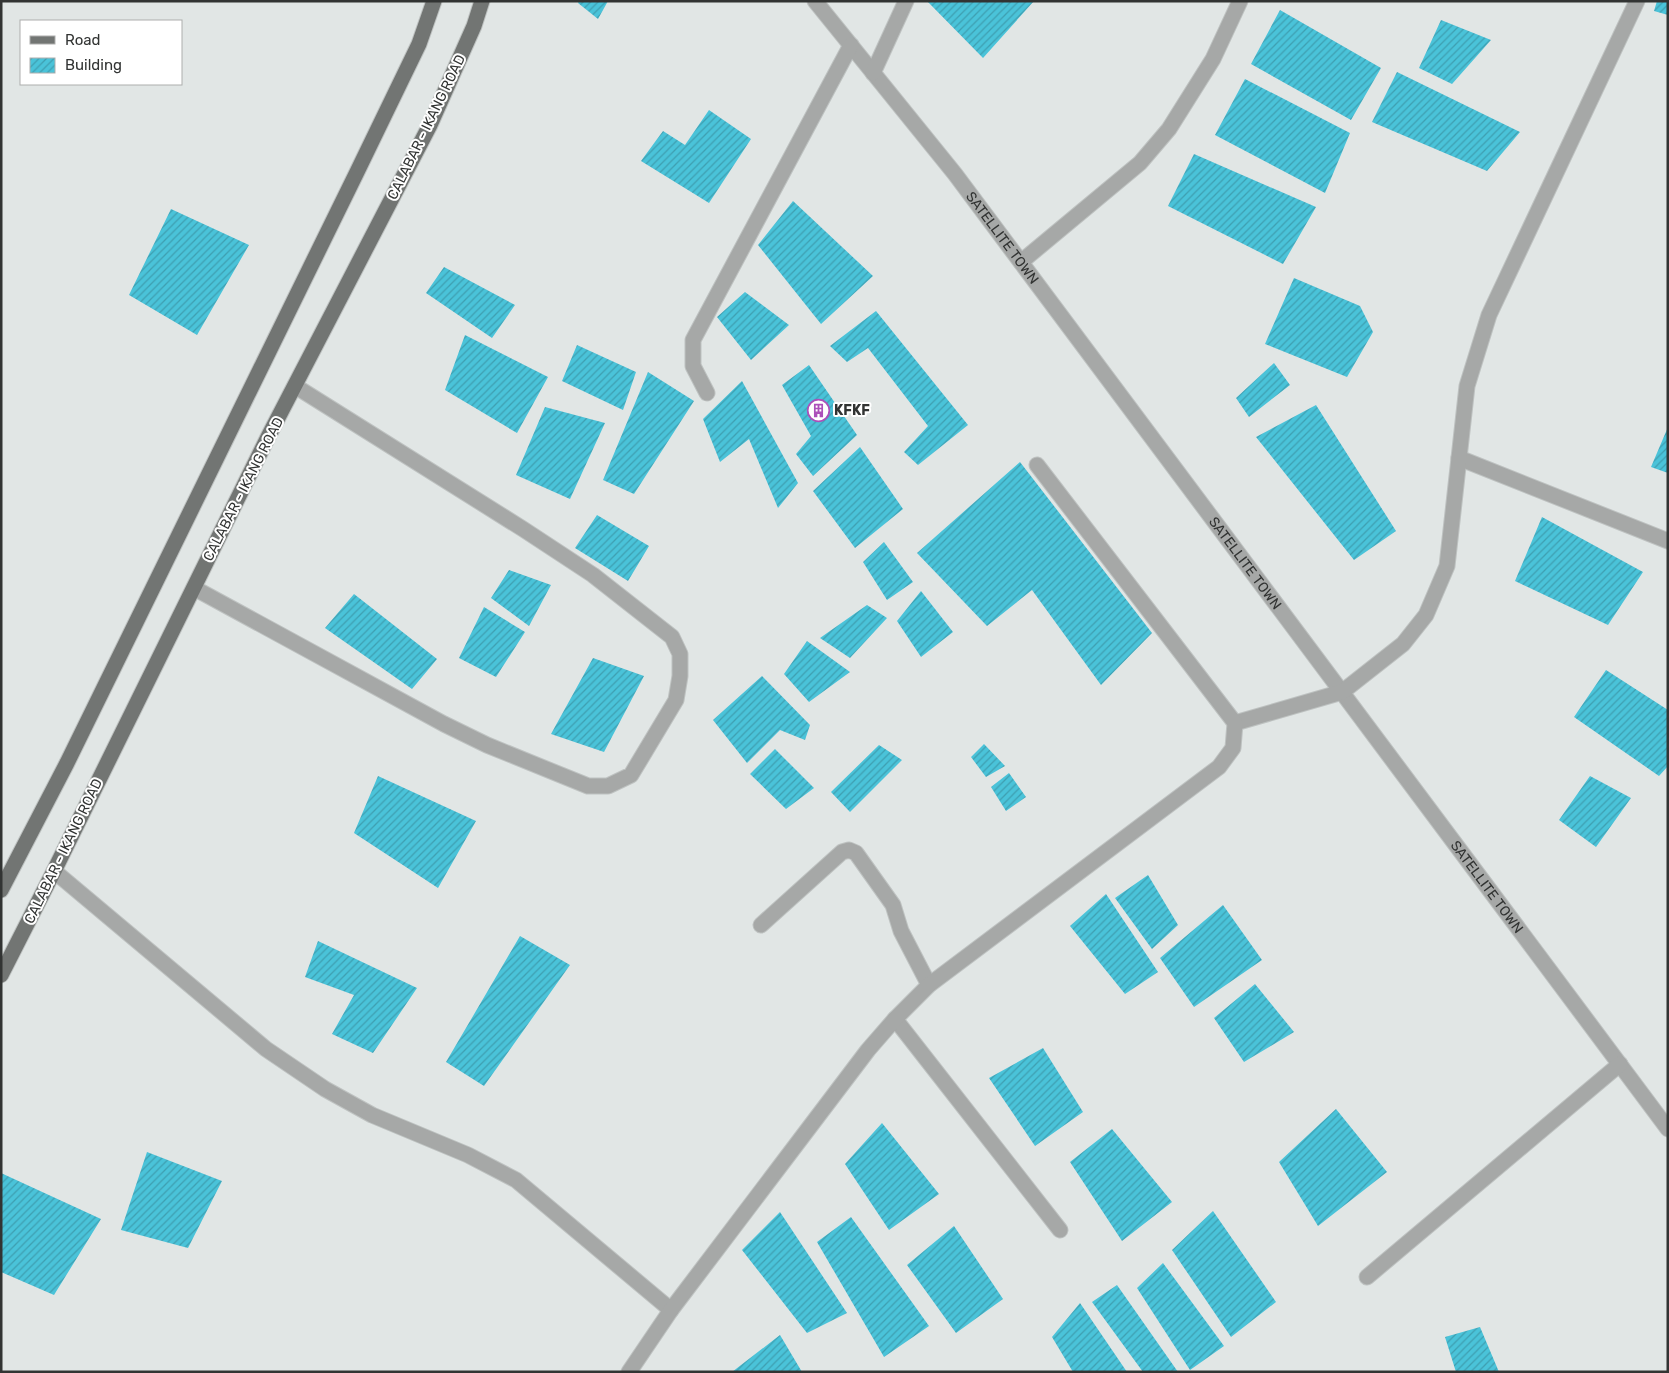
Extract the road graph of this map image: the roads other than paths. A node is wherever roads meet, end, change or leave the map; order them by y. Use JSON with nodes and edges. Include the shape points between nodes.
{"nodes":[{"id":1,"x":434,"y":1,"type":"edge"},
{"id":2,"x":482,"y":1,"type":"edge"},
{"id":3,"x":815,"y":1,"type":"edge"},
{"id":4,"x":906,"y":1,"type":"edge"},
{"id":5,"x":1240,"y":1,"type":"edge"},
{"id":6,"x":1637,"y":1,"type":"edge"},
{"id":7,"x":851,"y":46,"type":"junction"},
{"id":8,"x":873,"y":73,"type":"junction"},
{"id":9,"x":1021,"y":262,"type":"junction"},
{"id":10,"x":295,"y":386,"type":"junction"},
{"id":11,"x":707,"y":393,"type":"dead end"},
{"id":12,"x":1459,"y":458,"type":"junction"},
{"id":13,"x":1037,"y":465,"type":"dead end"},
{"id":14,"x":1668,"y":541,"type":"edge"},
{"id":15,"x":194,"y":588,"type":"junction"},
{"id":16,"x":1342,"y":692,"type":"junction"},
{"id":17,"x":1235,"y":723,"type":"junction"},
{"id":18,"x":54,"y":871,"type":"junction"},
{"id":19,"x":1,"y":890,"type":"edge"},
{"id":20,"x":761,"y":924,"type":"dead end"},
{"id":21,"x":1,"y":975,"type":"edge"},
{"id":22,"x":929,"y":985,"type":"junction"},
{"id":23,"x":895,"y":1019,"type":"junction"},
{"id":24,"x":1620,"y":1064,"type":"junction"},
{"id":25,"x":1668,"y":1129,"type":"edge"},
{"id":26,"x":1060,"y":1230,"type":"dead end"},
{"id":27,"x":1367,"y":1277,"type":"dead end"},
{"id":28,"x":671,"y":1310,"type":"junction"},
{"id":29,"x":629,"y":1372,"type":"edge"}],
"edges":[{"from":1,"to":19,"type":"main road","via":[[418,44],[357,172],[67,763]]},
{"from":2,"to":10,"type":"main road","name":"CALABAR - IKANG ROAD","via":[[430,125]]},
{"from":3,"to":7,"type":"street","name":"SATELLITE TOWN"},
{"from":4,"to":8,"type":"street"},
{"from":5,"to":9,"type":"street","via":[[1213,59],[1169,129],[1140,163]]},
{"from":6,"to":12,"type":"street","via":[[1489,315],[1467,386]]},
{"from":7,"to":8,"type":"street","name":"SATELLITE TOWN"},
{"from":7,"to":11,"type":"street","via":[[693,340],[692,366]]},
{"from":8,"to":9,"type":"street","name":"SATELLITE TOWN"},
{"from":9,"to":16,"type":"street","name":"SATELLITE TOWN"},
{"from":10,"to":15,"type":"main road","name":"CALABAR - IKANG ROAD"},
{"from":10,"to":15,"type":"street","via":[[547,544],[593,575],[672,637],[680,654],[676,700],[631,775],[608,786],[588,786],[444,724]]},
{"from":12,"to":14,"type":"street"},
{"from":12,"to":16,"type":"street","via":[[1447,566],[1426,615],[1403,644]]},
{"from":13,"to":17,"type":"street"},
{"from":15,"to":18,"type":"main road","name":"CALABAR - IKANG ROAD"},
{"from":16,"to":17,"type":"street"},
{"from":16,"to":24,"type":"street","name":"SATELLITE TOWN"},
{"from":17,"to":22,"type":"street","via":[[1233,748],[1219,766]]},
{"from":18,"to":21,"type":"main road","name":"CALABAR - IKANG ROAD"},
{"from":18,"to":28,"type":"street","via":[[266,1049],[325,1089],[372,1115],[468,1155],[516,1180]]},
{"from":20,"to":22,"type":"street","via":[[842,852],[849,850],[856,853],[893,905],[901,931]]},
{"from":22,"to":23,"type":"street"},
{"from":23,"to":26,"type":"street"},
{"from":23,"to":28,"type":"street"},
{"from":24,"to":25,"type":"street","name":"SATELLITE TOWN"},
{"from":24,"to":27,"type":"street"},
{"from":28,"to":29,"type":"street"}]}
